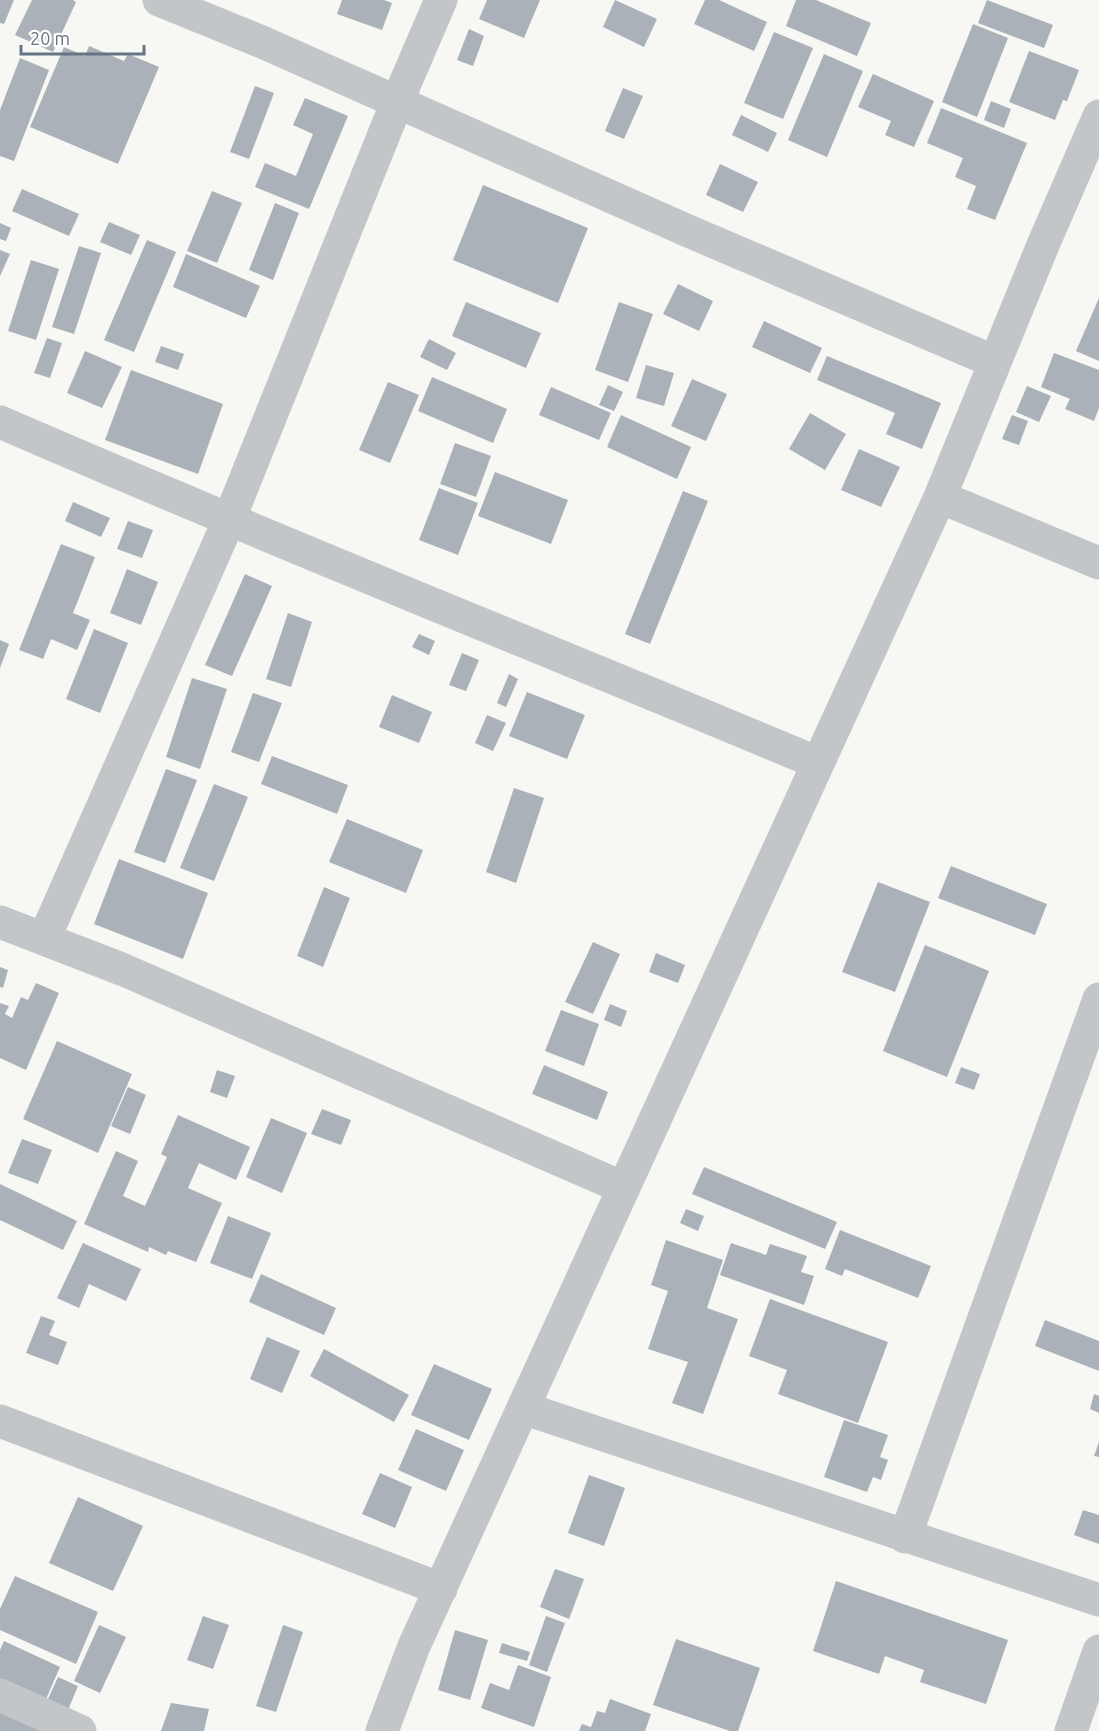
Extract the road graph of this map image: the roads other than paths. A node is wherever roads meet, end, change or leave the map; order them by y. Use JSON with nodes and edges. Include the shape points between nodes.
{"nodes":[{"id":1,"x":159,"y":0,"type":"edge"},
{"id":2,"x":441,"y":0,"type":"edge"},
{"id":3,"x":397,"y":102,"type":"junction"},
{"id":4,"x":1099,"y":116,"type":"edge"},
{"id":5,"x":995,"y":362,"type":"junction"},
{"id":6,"x":0,"y":422,"type":"edge"},
{"id":7,"x":940,"y":497,"type":"junction"},
{"id":8,"x":228,"y":520,"type":"junction"},
{"id":9,"x":1099,"y":563,"type":"edge"},
{"id":10,"x":818,"y":763,"type":"junction"},
{"id":11,"x":0,"y":922,"type":"edge"},
{"id":12,"x":44,"y":939,"type":"junction"},
{"id":13,"x":1097,"y":1007,"type":"edge"},
{"id":14,"x":624,"y":1188,"type":"junction"},
{"id":15,"x":523,"y":1408,"type":"junction"},
{"id":16,"x":0,"y":1421,"type":"edge"},
{"id":17,"x":905,"y":1537,"type":"junction"},
{"id":18,"x":441,"y":1588,"type":"junction"},
{"id":19,"x":1099,"y":1600,"type":"edge"},
{"id":20,"x":1099,"y":1651,"type":"edge"},
{"id":21,"x":0,"y":1695,"type":"edge"},
{"id":22,"x":80,"y":1731,"type":"edge"},
{"id":23,"x":382,"y":1731,"type":"edge"},
{"id":24,"x":1071,"y":1731,"type":"edge"}],
"edges":[{"from":1,"to":3,"type":"street"},
{"from":2,"to":3,"type":"street"},
{"from":3,"to":5,"type":"street"},
{"from":3,"to":8,"type":"street"},
{"from":4,"to":5,"type":"street"},
{"from":5,"to":7,"type":"street"},
{"from":6,"to":8,"type":"street"},
{"from":7,"to":9,"type":"street"},
{"from":7,"to":10,"type":"street"},
{"from":8,"to":10,"type":"street"},
{"from":8,"to":12,"type":"street"},
{"from":10,"to":14,"type":"street"},
{"from":11,"to":12,"type":"street"},
{"from":12,"to":14,"type":"street","via":[[124,970]]},
{"from":13,"to":17,"type":"street"},
{"from":14,"to":15,"type":"street"},
{"from":15,"to":17,"type":"street"},
{"from":15,"to":18,"type":"street"},
{"from":16,"to":18,"type":"street"},
{"from":17,"to":19,"type":"street"},
{"from":18,"to":23,"type":"street"},
{"from":20,"to":24,"type":"street"},
{"from":21,"to":22,"type":"street"}]}
